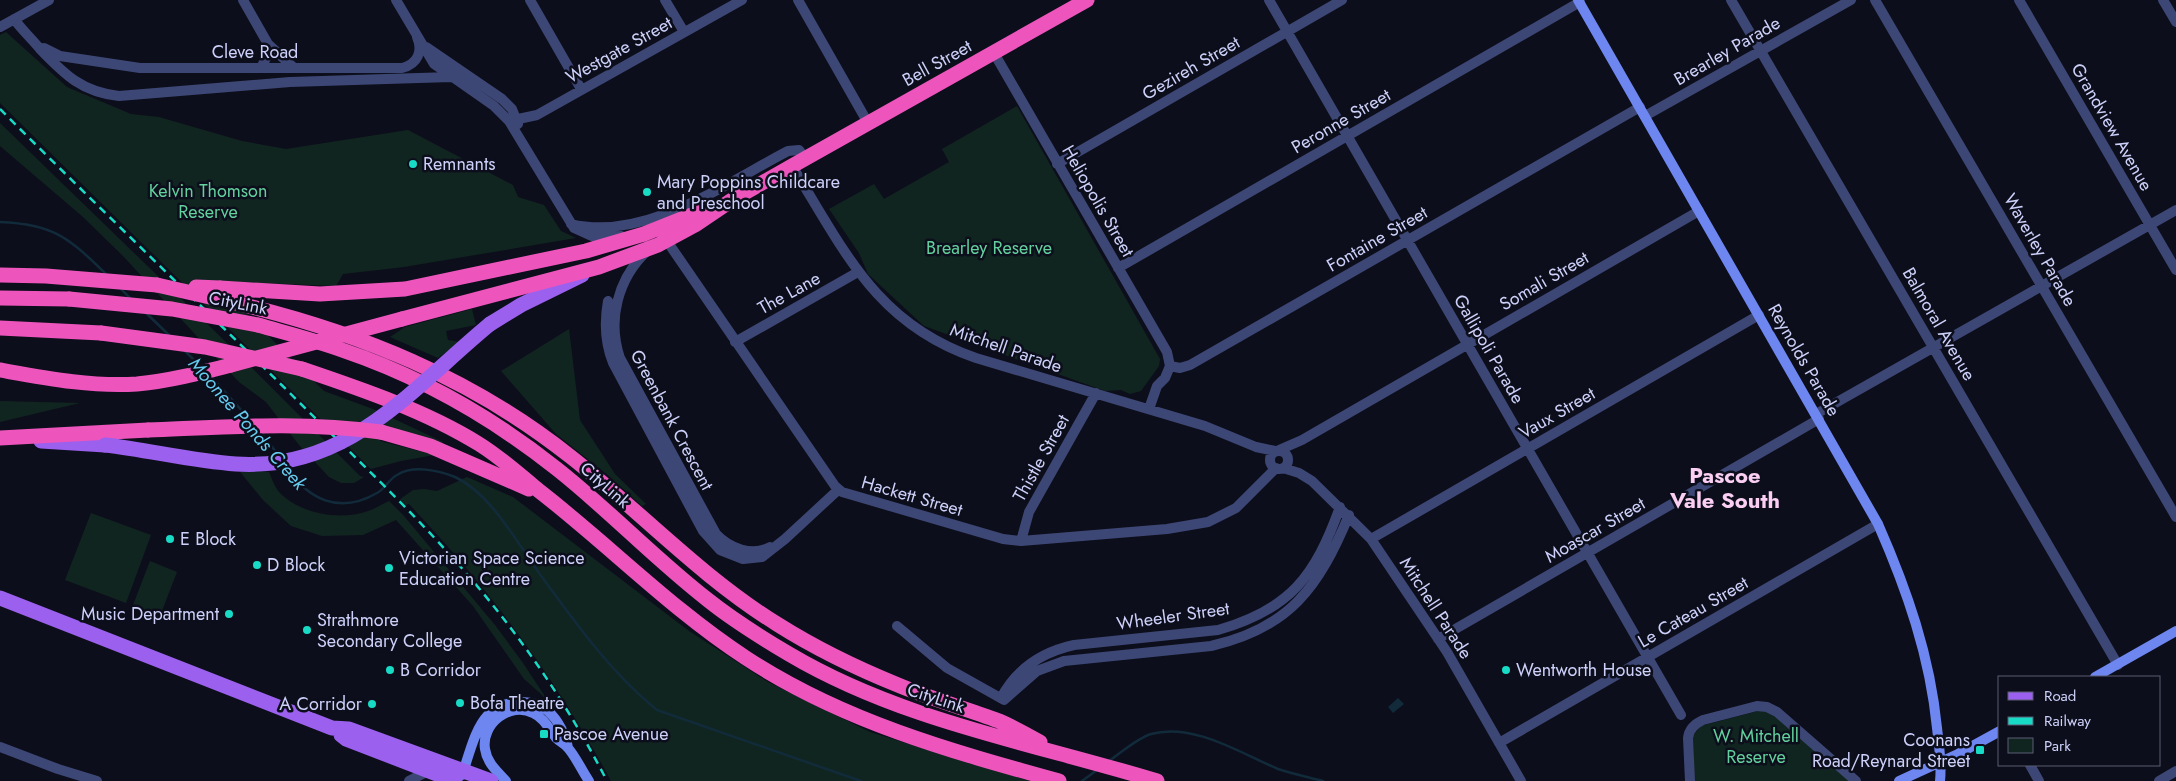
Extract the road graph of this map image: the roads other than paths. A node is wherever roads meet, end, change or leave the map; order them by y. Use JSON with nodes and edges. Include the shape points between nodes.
{"nodes":[{"id":1,"x":49,"y":0,"type":"edge"},
{"id":2,"x":243,"y":0,"type":"edge"},
{"id":3,"x":396,"y":0,"type":"edge"},
{"id":4,"x":530,"y":0,"type":"edge"},
{"id":5,"x":665,"y":0,"type":"edge"},
{"id":6,"x":742,"y":0,"type":"edge"},
{"id":7,"x":798,"y":0,"type":"edge"},
{"id":8,"x":1087,"y":0,"type":"edge"},
{"id":9,"x":1269,"y":0,"type":"edge"},
{"id":10,"x":1342,"y":0,"type":"edge"},
{"id":11,"x":1731,"y":0,"type":"edge"},
{"id":12,"x":1851,"y":0,"type":"edge"},
{"id":13,"x":1875,"y":0,"type":"edge"},
{"id":14,"x":2020,"y":0,"type":"edge"},
{"id":15,"x":2164,"y":0,"type":"edge"},
{"id":16,"x":1579,"y":1,"type":"edge"},
{"id":17,"x":14,"y":19,"type":"junction"},
{"id":18,"x":2176,"y":22,"type":"edge"},
{"id":19,"x":0,"y":27,"type":"edge"},
{"id":20,"x":1287,"y":31,"type":"junction"},
{"id":21,"x":684,"y":32,"type":"junction"},
{"id":22,"x":29,"y":36,"type":"junction"},
{"id":23,"x":417,"y":37,"type":"junction"},
{"id":24,"x":268,"y":44,"type":"junction"},
{"id":25,"x":1760,"y":51,"type":"junction"},
{"id":26,"x":994,"y":52,"type":"junction"},
{"id":27,"x":68,"y":57,"type":"junction"},
{"id":28,"x":261,"y":68,"type":"junction"},
{"id":29,"x":294,"y":68,"type":"junction"},
{"id":30,"x":451,"y":77,"type":"junction"},
{"id":31,"x":90,"y":89,"type":"junction"},
{"id":32,"x":581,"y":89,"type":"junction"},
{"id":33,"x":1640,"y":107,"type":"junction"},
{"id":34,"x":1645,"y":116,"type":"junction"},
{"id":35,"x":513,"y":120,"type":"junction"},
{"id":36,"x":868,"y":123,"type":"junction"},
{"id":37,"x":1347,"y":136,"type":"junction"},
{"id":38,"x":799,"y":162,"type":"junction"},
{"id":39,"x":1057,"y":164,"type":"junction"},
{"id":40,"x":732,"y":200,"type":"junction"},
{"id":41,"x":2176,"y":210,"type":"edge"},
{"id":42,"x":1700,"y":211,"type":"junction"},
{"id":43,"x":568,"y":220,"type":"junction"},
{"id":44,"x":2150,"y":225,"type":"junction"},
{"id":45,"x":644,"y":234,"type":"junction"},
{"id":46,"x":667,"y":240,"type":"junction"},
{"id":47,"x":1407,"y":240,"type":"junction"},
{"id":48,"x":650,"y":248,"type":"junction"},
{"id":49,"x":600,"y":267,"type":"junction"},
{"id":50,"x":1118,"y":268,"type":"junction"},
{"id":51,"x":2176,"y":270,"type":"edge"},
{"id":52,"x":858,"y":272,"type":"junction"},
{"id":53,"x":0,"y":275,"type":"edge"},
{"id":54,"x":157,"y":285,"type":"junction"},
{"id":55,"x":2042,"y":286,"type":"junction"},
{"id":56,"x":0,"y":298,"type":"edge"},
{"id":57,"x":608,"y":301,"type":"dead end"},
{"id":58,"x":1759,"y":315,"type":"junction"},
{"id":59,"x":0,"y":328,"type":"edge"},
{"id":60,"x":735,"y":342,"type":"junction"},
{"id":61,"x":1467,"y":344,"type":"junction"},
{"id":62,"x":1934,"y":348,"type":"junction"},
{"id":63,"x":1170,"y":366,"type":"junction"},
{"id":64,"x":0,"y":370,"type":"edge"},
{"id":65,"x":1096,"y":393,"type":"junction"},
{"id":66,"x":1149,"y":409,"type":"junction"},
{"id":67,"x":1818,"y":417,"type":"junction"},
{"id":68,"x":0,"y":439,"type":"edge"},
{"id":69,"x":1528,"y":449,"type":"junction"},
{"id":70,"x":1279,"y":459,"type":"junction"},
{"id":71,"x":838,"y":490,"type":"junction"},
{"id":72,"x":548,"y":498,"type":"junction"},
{"id":73,"x":1340,"y":507,"type":"junction"},
{"id":74,"x":1348,"y":514,"type":"junction"},
{"id":75,"x":2176,"y":517,"type":"edge"},
{"id":76,"x":1878,"y":524,"type":"junction"},
{"id":77,"x":786,"y":539,"type":"junction"},
{"id":78,"x":1372,"y":539,"type":"junction"},
{"id":79,"x":1021,"y":541,"type":"junction"},
{"id":80,"x":1588,"y":553,"type":"junction"},
{"id":81,"x":0,"y":598,"type":"edge"},
{"id":82,"x":897,"y":626,"type":"dead end"},
{"id":83,"x":2176,"y":632,"type":"edge"},
{"id":84,"x":1438,"y":639,"type":"junction"},
{"id":85,"x":1648,"y":658,"type":"junction"},
{"id":86,"x":2118,"y":664,"type":"junction"},
{"id":87,"x":2097,"y":676,"type":"edge"},
{"id":88,"x":1002,"y":699,"type":"junction"},
{"id":89,"x":1681,"y":715,"type":"dead end"},
{"id":90,"x":332,"y":728,"type":"junction"},
{"id":91,"x":1998,"y":732,"type":"edge"},
{"id":92,"x":1499,"y":743,"type":"junction"},
{"id":93,"x":0,"y":747,"type":"edge"},
{"id":94,"x":568,"y":748,"type":"junction"},
{"id":95,"x":1073,"y":758,"type":"junction"},
{"id":96,"x":1941,"y":761,"type":"junction"},
{"id":97,"x":442,"y":763,"type":"junction"},
{"id":98,"x":2031,"y":766,"type":"edge"},
{"id":99,"x":428,"y":771,"type":"junction"},
{"id":100,"x":2176,"y":771,"type":"edge"},
{"id":101,"x":460,"y":778,"type":"edge"},
{"id":102,"x":1054,"y":779,"type":"edge"},
{"id":103,"x":410,"y":780,"type":"edge"},
{"id":104,"x":1906,"y":780,"type":"edge"},
{"id":105,"x":2164,"y":780,"type":"edge"},
{"id":106,"x":97,"y":781,"type":"edge"},
{"id":107,"x":491,"y":781,"type":"edge"},
{"id":108,"x":506,"y":781,"type":"edge"},
{"id":109,"x":589,"y":781,"type":"edge"},
{"id":110,"x":1157,"y":781,"type":"edge"},
{"id":111,"x":1521,"y":781,"type":"edge"},
{"id":112,"x":1690,"y":781,"type":"edge"},
{"id":113,"x":1856,"y":781,"type":"edge"},
{"id":114,"x":1940,"y":781,"type":"edge"},
{"id":115,"x":2039,"y":781,"type":"edge"}],
"edges":[{"from":1,"to":17,"type":"street"},
{"from":2,"to":24,"type":"street"},
{"from":3,"to":23,"type":"street"},
{"from":4,"to":32,"type":"street"},
{"from":5,"to":21,"type":"street"},
{"from":6,"to":21,"type":"street","name":"Westgate Street"},
{"from":7,"to":36,"type":"street"},
{"from":8,"to":26,"type":"highway","name":"Bell Street"},
{"from":9,"to":20,"type":"street","name":"Gallipoli Parade"},
{"from":10,"to":20,"type":"street","name":"Gezireh Street"},
{"from":11,"to":25,"type":"street","name":"Balmoral Avenue"},
{"from":12,"to":25,"type":"street","name":"Brearley Parade"},
{"from":13,"to":55,"type":"street","name":"Waverley Parade"},
{"from":14,"to":44,"type":"street","name":"Grandview Avenue"},
{"from":15,"to":18,"type":"street"},
{"from":16,"to":33,"type":"street","name":"Reynolds Parade"},
{"from":16,"to":37,"type":"street","name":"Peronne Street"},
{"from":17,"to":19,"type":"street"},
{"from":17,"to":22,"type":"street","name":"Cleve Road"},
{"from":20,"to":37,"type":"street","name":"Gallipoli Parade"},
{"from":20,"to":39,"type":"street","name":"Gezireh Street"},
{"from":21,"to":32,"type":"street","name":"Westgate Street"},
{"from":22,"to":27,"type":"street","name":"Cleve Road","via":[[50,52]]},
{"from":22,"to":31,"type":"street","name":"Cleve Road","via":[[66,76]]},
{"from":23,"to":29,"type":"street","name":"Cleve Road","via":[[419,54],[407,66]]},
{"from":23,"to":30,"type":"street","via":[[434,64]]},
{"from":23,"to":35,"type":"street","via":[[436,55],[502,99],[512,109]]},
{"from":24,"to":28,"type":"street"},
{"from":24,"to":29,"type":"street"},
{"from":25,"to":34,"type":"street","name":"Brearley Parade"},
{"from":25,"to":62,"type":"street","name":"Balmoral Avenue"},
{"from":26,"to":36,"type":"highway","name":"Bell Street"},
{"from":26,"to":39,"type":"street","name":"Heliopolis Street"},
{"from":27,"to":28,"type":"street","name":"Cleve Road","via":[[140,68]]},
{"from":27,"to":31,"type":"street","name":"Cleve Road","via":[[63,62],[64,66]]},
{"from":28,"to":29,"type":"street","name":"Cleve Road"},
{"from":30,"to":31,"type":"street","name":"Cleve Road","via":[[290,82],[119,96]]},
{"from":30,"to":35,"type":"street"},
{"from":32,"to":35,"type":"street","name":"Westgate Street","via":[[536,115]]},
{"from":33,"to":34,"type":"street","name":"Reynolds Parade"},
{"from":33,"to":47,"type":"street","name":"Fontaine Street"},
{"from":34,"to":42,"type":"street","name":"Reynolds Parade"},
{"from":35,"to":43,"type":"street"},
{"from":36,"to":38,"type":"highway","name":"Bell Street"},
{"from":37,"to":47,"type":"street","name":"Gallipoli Parade"},
{"from":37,"to":50,"type":"street","name":"Peronne Street"},
{"from":38,"to":40,"type":"highway","name":"Bell Street"},
{"from":38,"to":43,"type":"street","via":[[800,150],[788,151],[694,201],[644,221],[595,227]]},
{"from":38,"to":52,"type":"street","name":"Mitchell Parade"},
{"from":39,"to":50,"type":"street","name":"Heliopolis Street"},
{"from":40,"to":45,"type":"highway","name":"Bell Street"},
{"from":40,"to":46,"type":"highway","name":"Bell Street","via":[[695,226]]},
{"from":41,"to":44,"type":"street","name":"Moascar Street"},
{"from":42,"to":58,"type":"street","name":"Reynolds Parade"},
{"from":42,"to":61,"type":"street","name":"Somali Street"},
{"from":43,"to":45,"type":"street","via":[[578,231],[594,237]]},
{"from":44,"to":51,"type":"street","name":"Grandview Avenue"},
{"from":44,"to":55,"type":"street","name":"Moascar Street"},
{"from":45,"to":54,"type":"highway","name":"Bell Street","bridge":true,"via":[[586,251],[405,289],[320,294]]},
{"from":46,"to":48,"type":"highway","name":"Bell Street"},
{"from":46,"to":60,"type":"street","name":"Hackett Street"},
{"from":47,"to":61,"type":"street","name":"Gallipoli Parade"},
{"from":47,"to":63,"type":"street","name":"Fontaine Street","via":[[1190,365]]},
{"from":48,"to":49,"type":"highway","name":"Bell Street"},
{"from":48,"to":77,"type":"street","name":"Greenbank Crescent","via":[[636,264],[617,300],[614,328],[620,358],[716,534],[728,545],[749,551],[766,549]]},
{"from":49,"to":64,"type":"highway","name":"Bell Street","bridge":true,"via":[[188,376],[137,384],[107,384],[51,380]]},
{"from":49,"to":68,"type":"main road","bridge":true,"via":[[521,305],[490,324],[370,426],[321,452],[285,462],[236,464],[105,445]]},
{"from":50,"to":63,"type":"street","name":"Heliopolis Street","via":[[1166,352]]},
{"from":52,"to":60,"type":"street","name":"The Lane"},
{"from":52,"to":65,"type":"street","name":"Mitchell Parade","via":[[894,312],[943,345],[976,358]]},
{"from":53,"to":54,"type":"highway"},
{"from":54,"to":95,"type":"highway","bridge":true,"via":[[335,330],[446,376],[512,413],[543,435],[708,575],[777,624],[859,668],[899,686],[1000,721]]},
{"from":55,"to":62,"type":"street","name":"Moascar Street"},
{"from":55,"to":75,"type":"street","name":"Waverley Parade"},
{"from":56,"to":95,"type":"highway","name":"CityLink","bridge":true,"via":[[68,299],[172,309],[258,325],[344,350],[393,371],[436,390],[492,423],[556,468],[709,601],[791,655],[843,682],[928,716]]},
{"from":57,"to":77,"type":"street","name":"Greenbank Crescent","via":[[606,341],[613,363],[708,539],[728,554],[750,559],[762,557]]},
{"from":58,"to":67,"type":"street","name":"Reynolds Parade"},
{"from":58,"to":69,"type":"street","name":"Vaux Street"},
{"from":59,"to":72,"type":"highway","bridge":true,"via":[[101,333],[204,347],[302,369],[385,398],[479,444]]},
{"from":60,"to":71,"type":"street","name":"Hackett Street"},
{"from":61,"to":69,"type":"street","name":"Gallipoli Parade"},
{"from":61,"to":70,"type":"street","name":"Somali Street","via":[[1302,440]]},
{"from":62,"to":67,"type":"street","name":"Moascar Street"},
{"from":62,"to":86,"type":"street","name":"Balmoral Avenue"},
{"from":63,"to":66,"type":"street","via":[[1157,386]]},
{"from":65,"to":66,"type":"street","name":"Mitchell Parade"},
{"from":65,"to":79,"type":"street","name":"Thistle Street","via":[[1029,512]]},
{"from":66,"to":70,"type":"street","name":"Mitchell Parade","via":[[1223,432]]},
{"from":67,"to":76,"type":"street","name":"Reynolds Parade"},
{"from":67,"to":80,"type":"street","name":"Moascar Street"},
{"from":68,"to":72,"type":"highway","bridge":true,"via":[[148,430],[304,425],[346,427],[381,432],[430,446]]},
{"from":69,"to":78,"type":"street","name":"Vaux Street"},
{"from":69,"to":80,"type":"street","name":"Gallipoli Parade"},
{"from":70,"to":73,"type":"street","name":"Mitchell Parade","via":[[1312,481]]},
{"from":70,"to":79,"type":"street","name":"Hackett Street","via":[[1255,491],[1236,508],[1197,525]]},
{"from":71,"to":77,"type":"street","name":"Greenbank Crescent"},
{"from":71,"to":79,"type":"street","name":"Hackett Street","via":[[1003,539]]},
{"from":72,"to":102,"type":"highway","via":[[680,611],[787,683],[834,707],[931,745]]},
{"from":73,"to":74,"type":"street","name":"Mitchell Parade"},
{"from":73,"to":88,"type":"street","name":"Wheeler Street","via":[[1316,564],[1288,596],[1266,612],[1218,630],[1058,648],[1029,664]]},
{"from":74,"to":78,"type":"street","name":"Mitchell Parade"},
{"from":74,"to":88,"type":"street","name":"Wheeler Street","via":[[1334,549],[1316,580],[1287,612],[1261,629],[1211,646],[1052,664],[1031,675]]},
{"from":76,"to":85,"type":"street","name":"Le Cateau Street"},
{"from":76,"to":96,"type":"street","name":"Reynolds Parade","via":[[1923,644]]},
{"from":78,"to":84,"type":"street","name":"Mitchell Parade"},
{"from":80,"to":84,"type":"street","name":"Moascar Street"},
{"from":80,"to":85,"type":"street","name":"Gallipoli Parade"},
{"from":81,"to":90,"type":"main road"},
{"from":82,"to":88,"type":"street","via":[[947,668]]},
{"from":83,"to":86,"type":"street"},
{"from":84,"to":92,"type":"street","name":"Mitchell Parade"},
{"from":85,"to":89,"type":"street","name":"Gallipoli Parade"},
{"from":85,"to":92,"type":"street","name":"Le Cateau Street"},
{"from":86,"to":87,"type":"street"},
{"from":90,"to":97,"type":"main road","via":[[349,729]]},
{"from":90,"to":99,"type":"main road","via":[[346,739]]},
{"from":91,"to":96,"type":"street"},
{"from":92,"to":111,"type":"street","name":"Mitchell Parade"},
{"from":93,"to":106,"type":"street"},
{"from":94,"to":101,"type":"street","via":[[566,736],[548,711],[529,703],[511,703],[492,711],[482,722]]},
{"from":94,"to":108,"type":"street","via":[[535,714],[522,710],[504,714],[492,722],[484,746],[492,766]]},
{"from":94,"to":109,"type":"street"},
{"from":95,"to":110,"type":"highway","name":"CityLink"},
{"from":96,"to":104,"type":"street"},
{"from":96,"to":114,"type":"street","name":"Reynolds Parade"},
{"from":97,"to":99,"type":"street"},
{"from":97,"to":101,"type":"main road"},
{"from":98,"to":115,"type":"street"},
{"from":99,"to":101,"type":"main road"},
{"from":99,"to":103,"type":"street"},
{"from":100,"to":105,"type":"street"},
{"from":101,"to":107,"type":"main road"},
{"from":112,"to":113,"type":"street","via":[[1688,738],[1692,727],[1703,720],[1757,706],[1777,712]]}]}
